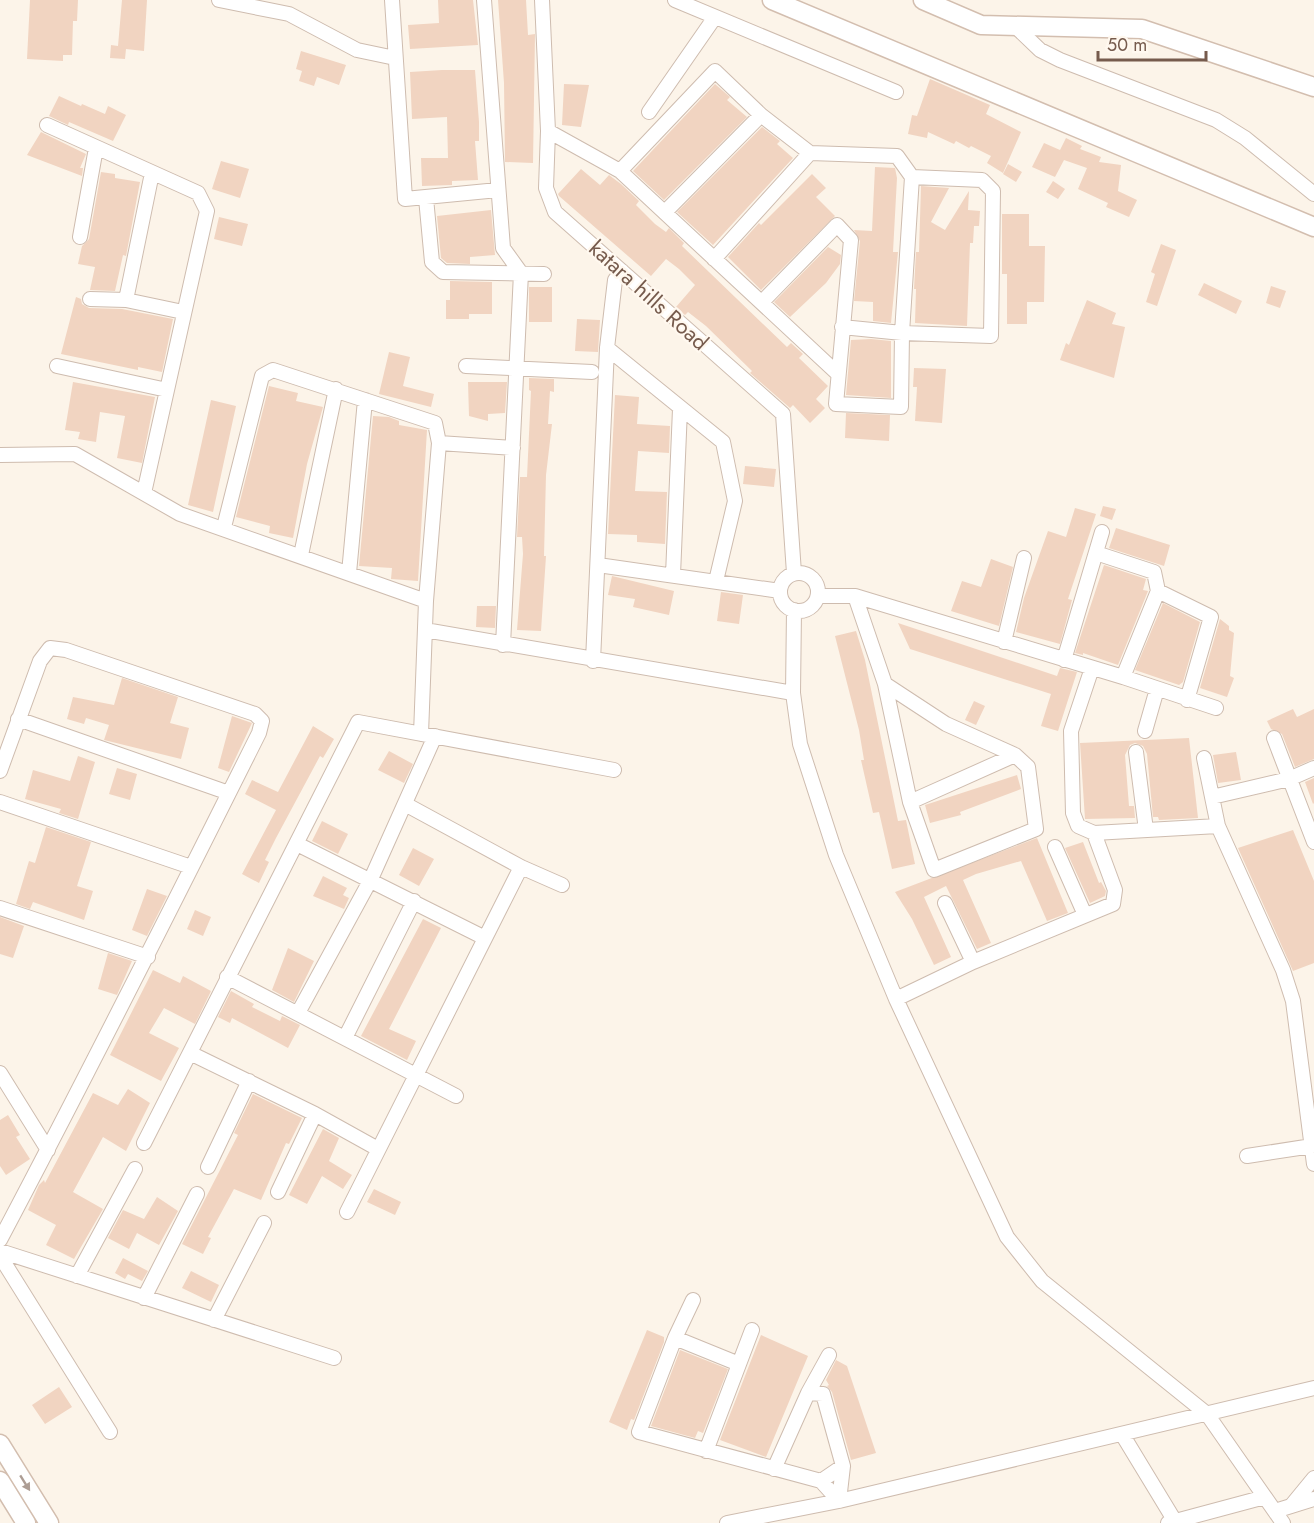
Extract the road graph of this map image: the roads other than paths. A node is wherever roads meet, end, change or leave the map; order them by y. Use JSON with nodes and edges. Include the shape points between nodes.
{"nodes":[{"id":1,"x":219,"y":0,"type":"edge"},
{"id":2,"x":392,"y":0,"type":"edge"},
{"id":3,"x":484,"y":0,"type":"edge"},
{"id":4,"x":542,"y":0,"type":"edge"},
{"id":5,"x":675,"y":0,"type":"edge"},
{"id":6,"x":772,"y":0,"type":"edge"},
{"id":7,"x":923,"y":0,"type":"edge"},
{"id":8,"x":715,"y":17,"type":"junction"},
{"id":9,"x":1016,"y":27,"type":"junction"},
{"id":10,"x":395,"y":58,"type":"junction"},
{"id":11,"x":1314,"y":87,"type":"edge"},
{"id":12,"x":896,"y":92,"type":"dead end"},
{"id":13,"x":649,"y":112,"type":"dead end"},
{"id":14,"x":761,"y":115,"type":"junction"},
{"id":15,"x":47,"y":125,"type":"dead end"},
{"id":16,"x":548,"y":131,"type":"junction"},
{"id":17,"x":96,"y":148,"type":"junction"},
{"id":18,"x":810,"y":153,"type":"junction"},
{"id":19,"x":620,"y":171,"type":"junction"},
{"id":20,"x":152,"y":174,"type":"junction"},
{"id":21,"x":912,"y":177,"type":"junction"},
{"id":22,"x":498,"y":190,"type":"junction"},
{"id":23,"x":1314,"y":194,"type":"edge"},
{"id":24,"x":426,"y":198,"type":"junction"},
{"id":25,"x":665,"y":212,"type":"junction"},
{"id":26,"x":1314,"y":227,"type":"edge"},
{"id":27,"x":80,"y":237,"type":"dead end"},
{"id":28,"x":714,"y":259,"type":"junction"},
{"id":29,"x":622,"y":270,"type":"junction"},
{"id":30,"x":521,"y":273,"type":"junction"},
{"id":31,"x":544,"y":274,"type":"dead end"},
{"id":32,"x":90,"y":299,"type":"dead end"},
{"id":33,"x":126,"y":300,"type":"junction"},
{"id":34,"x":762,"y":302,"type":"junction"},
{"id":35,"x":183,"y":312,"type":"junction"},
{"id":36,"x":842,"y":327,"type":"junction"},
{"id":37,"x":902,"y":333,"type":"junction"},
{"id":38,"x":607,"y":348,"type":"junction"},
{"id":39,"x":57,"y":366,"type":"dead end"},
{"id":40,"x":466,"y":366,"type":"dead end"},
{"id":41,"x":518,"y":369,"type":"junction"},
{"id":42,"x":592,"y":372,"type":"dead end"},
{"id":43,"x":837,"y":372,"type":"junction"},
{"id":44,"x":336,"y":389,"type":"junction"},
{"id":45,"x":166,"y":390,"type":"junction"},
{"id":46,"x":365,"y":400,"type":"junction"},
{"id":47,"x":680,"y":409,"type":"junction"},
{"id":48,"x":439,"y":443,"type":"junction"},
{"id":49,"x":513,"y":448,"type":"junction"},
{"id":50,"x":0,"y":455,"type":"edge"},
{"id":51,"x":144,"y":493,"type":"junction"},
{"id":52,"x":224,"y":527,"type":"junction"},
{"id":53,"x":1102,"y":532,"type":"dead end"},
{"id":54,"x":1096,"y":554,"type":"junction"},
{"id":55,"x":301,"y":555,"type":"junction"},
{"id":56,"x":1024,"y":558,"type":"dead end"},
{"id":57,"x":597,"y":565,"type":"junction"},
{"id":58,"x":349,"y":573,"type":"junction"},
{"id":59,"x":794,"y":573,"type":"junction"},
{"id":60,"x":673,"y":575,"type":"junction"},
{"id":61,"x":716,"y":581,"type":"junction"},
{"id":62,"x":780,"y":591,"type":"junction"},
{"id":63,"x":1158,"y":591,"type":"junction"},
{"id":64,"x":818,"y":596,"type":"junction"},
{"id":65,"x":855,"y":596,"type":"junction"},
{"id":66,"x":426,"y":601,"type":"junction"},
{"id":67,"x":794,"y":610,"type":"junction"},
{"id":68,"x":425,"y":630,"type":"junction"},
{"id":69,"x":1004,"y":642,"type":"junction"},
{"id":70,"x":503,"y":645,"type":"junction"},
{"id":71,"x":1064,"y":660,"type":"junction"},
{"id":72,"x":593,"y":661,"type":"junction"},
{"id":73,"x":1092,"y":668,"type":"junction"},
{"id":74,"x":1123,"y":677,"type":"junction"},
{"id":75,"x":885,"y":684,"type":"junction"},
{"id":76,"x":1157,"y":689,"type":"junction"},
{"id":77,"x":793,"y":693,"type":"junction"},
{"id":78,"x":1187,"y":700,"type":"junction"},
{"id":79,"x":1216,"y":708,"type":"dead end"},
{"id":80,"x":18,"y":719,"type":"junction"},
{"id":81,"x":1145,"y":731,"type":"dead end"},
{"id":82,"x":428,"y":735,"type":"junction"},
{"id":83,"x":1274,"y":738,"type":"dead end"},
{"id":84,"x":1136,"y":752,"type":"dead end"},
{"id":85,"x":1015,"y":755,"type":"junction"},
{"id":86,"x":1204,"y":758,"type":"dead end"},
{"id":87,"x":1314,"y":768,"type":"edge"},
{"id":88,"x":615,"y":770,"type":"dead end"},
{"id":89,"x":0,"y":771,"type":"edge"},
{"id":90,"x":1289,"y":779,"type":"junction"},
{"id":91,"x":229,"y":793,"type":"junction"},
{"id":92,"x":1212,"y":797,"type":"junction"},
{"id":93,"x":0,"y":802,"type":"edge"},
{"id":94,"x":910,"y":802,"type":"junction"},
{"id":95,"x":405,"y":804,"type":"junction"},
{"id":96,"x":1218,"y":826,"type":"junction"},
{"id":97,"x":1146,"y":830,"type":"junction"},
{"id":98,"x":1094,"y":832,"type":"junction"},
{"id":99,"x":1314,"y":842,"type":"edge"},
{"id":100,"x":297,"y":844,"type":"junction"},
{"id":101,"x":1055,"y":847,"type":"dead end"},
{"id":102,"x":190,"y":867,"type":"junction"},
{"id":103,"x":521,"y":867,"type":"junction"},
{"id":104,"x":370,"y":879,"type":"junction"},
{"id":105,"x":562,"y":885,"type":"dead end"},
{"id":106,"x":414,"y":901,"type":"junction"},
{"id":107,"x":945,"y":903,"type":"dead end"},
{"id":108,"x":0,"y":908,"type":"edge"},
{"id":109,"x":1085,"y":915,"type":"junction"},
{"id":110,"x":485,"y":938,"type":"junction"},
{"id":111,"x":148,"y":957,"type":"junction"},
{"id":112,"x":973,"y":962,"type":"junction"},
{"id":113,"x":227,"y":977,"type":"junction"},
{"id":114,"x":896,"y":999,"type":"junction"},
{"id":115,"x":298,"y":1013,"type":"junction"},
{"id":116,"x":345,"y":1038,"type":"junction"},
{"id":117,"x":190,"y":1053,"type":"junction"},
{"id":118,"x":0,"y":1073,"type":"edge"},
{"id":119,"x":416,"y":1075,"type":"junction"},
{"id":120,"x":249,"y":1081,"type":"junction"},
{"id":121,"x":456,"y":1096,"type":"dead end"},
{"id":122,"x":315,"y":1114,"type":"junction"},
{"id":123,"x":144,"y":1143,"type":"dead end"},
{"id":124,"x":1312,"y":1146,"type":"junction"},
{"id":125,"x":378,"y":1149,"type":"junction"},
{"id":126,"x":48,"y":1150,"type":"junction"},
{"id":127,"x":1247,"y":1156,"type":"dead end"},
{"id":128,"x":1314,"y":1164,"type":"edge"},
{"id":129,"x":208,"y":1167,"type":"dead end"},
{"id":130,"x":135,"y":1169,"type":"dead end"},
{"id":131,"x":278,"y":1192,"type":"dead end"},
{"id":132,"x":197,"y":1194,"type":"dead end"},
{"id":133,"x":346,"y":1212,"type":"dead end"},
{"id":134,"x":264,"y":1223,"type":"dead end"},
{"id":135,"x":0,"y":1240,"type":"edge"},
{"id":136,"x":0,"y":1251,"type":"edge"},
{"id":137,"x":0,"y":1256,"type":"edge"},
{"id":138,"x":77,"y":1276,"type":"junction"},
{"id":139,"x":144,"y":1298,"type":"junction"},
{"id":140,"x":693,"y":1300,"type":"dead end"},
{"id":141,"x":214,"y":1320,"type":"junction"},
{"id":142,"x":752,"y":1329,"type":"dead end"},
{"id":143,"x":675,"y":1338,"type":"junction"},
{"id":144,"x":829,"y":1355,"type":"dead end"},
{"id":145,"x":334,"y":1358,"type":"dead end"},
{"id":146,"x":739,"y":1364,"type":"junction"},
{"id":147,"x":1314,"y":1388,"type":"edge"},
{"id":148,"x":808,"y":1393,"type":"junction"},
{"id":149,"x":1207,"y":1414,"type":"junction"},
{"id":150,"x":110,"y":1432,"type":"dead end"},
{"id":151,"x":1122,"y":1434,"type":"junction"},
{"id":152,"x":0,"y":1444,"type":"edge"},
{"id":153,"x":706,"y":1451,"type":"junction"},
{"id":154,"x":843,"y":1466,"type":"junction"},
{"id":155,"x":774,"y":1469,"type":"junction"},
{"id":156,"x":1314,"y":1478,"type":"edge"},
{"id":157,"x":0,"y":1481,"type":"edge"},
{"id":158,"x":821,"y":1481,"type":"junction"},
{"id":159,"x":1265,"y":1497,"type":"junction"},
{"id":160,"x":1314,"y":1499,"type":"edge"},
{"id":161,"x":839,"y":1501,"type":"junction"},
{"id":162,"x":1291,"y":1506,"type":"junction"},
{"id":163,"x":1275,"y":1511,"type":"junction"},
{"id":164,"x":1173,"y":1522,"type":"edge"},
{"id":165,"x":27,"y":1523,"type":"edge"},
{"id":166,"x":49,"y":1523,"type":"edge"},
{"id":167,"x":727,"y":1523,"type":"edge"},
{"id":168,"x":1283,"y":1523,"type":"edge"}],
"edges":[{"from":1,"to":10,"type":"street","via":[[289,14],[357,50]]},
{"from":2,"to":10,"type":"street"},
{"from":3,"to":22,"type":"street"},
{"from":4,"to":16,"type":"street","name":"katara hills Road"},
{"from":5,"to":8,"type":"street"},
{"from":6,"to":26,"type":"street"},
{"from":7,"to":9,"type":"street","via":[[981,25]]},
{"from":8,"to":12,"type":"street"},
{"from":8,"to":13,"type":"street"},
{"from":9,"to":11,"type":"street","via":[[1142,29]]},
{"from":9,"to":23,"type":"street","via":[[1027,40],[1060,60],[1216,120],[1245,138]]},
{"from":10,"to":24,"type":"street","via":[[405,198]]},
{"from":14,"to":18,"type":"street"},
{"from":14,"to":19,"type":"street","via":[[715,71]]},
{"from":14,"to":25,"type":"street"},
{"from":15,"to":17,"type":"street"},
{"from":16,"to":19,"type":"street"},
{"from":16,"to":29,"type":"street","name":"katara hills Road","via":[[546,188],[555,212]]},
{"from":17,"to":20,"type":"street"},
{"from":17,"to":27,"type":"street"},
{"from":18,"to":21,"type":"street","via":[[897,156]]},
{"from":18,"to":28,"type":"street"},
{"from":19,"to":25,"type":"street"},
{"from":20,"to":33,"type":"street"},
{"from":20,"to":35,"type":"street","via":[[198,193],[207,211]]},
{"from":21,"to":37,"type":"street"},
{"from":21,"to":37,"type":"street","via":[[982,180],[993,191],[991,336]]},
{"from":22,"to":24,"type":"street"},
{"from":22,"to":30,"type":"street","via":[[503,248]]},
{"from":24,"to":30,"type":"street","via":[[432,262],[443,272]]},
{"from":25,"to":28,"type":"street"},
{"from":28,"to":34,"type":"street"},
{"from":29,"to":38,"type":"street","via":[[615,280]]},
{"from":29,"to":59,"type":"street","name":"katara hills Road","via":[[783,414]]},
{"from":30,"to":31,"type":"street"},
{"from":30,"to":41,"type":"street"},
{"from":32,"to":33,"type":"street"},
{"from":33,"to":35,"type":"street"},
{"from":34,"to":36,"type":"street","via":[[837,225],[851,240]]},
{"from":34,"to":43,"type":"street"},
{"from":35,"to":45,"type":"street"},
{"from":36,"to":37,"type":"street"},
{"from":36,"to":43,"type":"street"},
{"from":37,"to":43,"type":"street","via":[[901,407],[836,404]]},
{"from":38,"to":47,"type":"street"},
{"from":38,"to":57,"type":"street"},
{"from":39,"to":45,"type":"street"},
{"from":40,"to":41,"type":"street"},
{"from":41,"to":42,"type":"street"},
{"from":41,"to":49,"type":"street"},
{"from":44,"to":46,"type":"street"},
{"from":44,"to":52,"type":"street","via":[[273,370],[262,376]]},
{"from":44,"to":55,"type":"street"},
{"from":45,"to":51,"type":"street"},
{"from":46,"to":48,"type":"street","via":[[435,423]]},
{"from":46,"to":58,"type":"street"},
{"from":47,"to":60,"type":"street"},
{"from":47,"to":61,"type":"street","via":[[723,442],[735,501]]},
{"from":48,"to":49,"type":"street"},
{"from":48,"to":66,"type":"street"},
{"from":49,"to":70,"type":"street"},
{"from":50,"to":51,"type":"street","via":[[75,454]]},
{"from":51,"to":52,"type":"street","via":[[180,514]]},
{"from":52,"to":55,"type":"street"},
{"from":53,"to":54,"type":"street"},
{"from":54,"to":63,"type":"street","via":[[1154,572]]},
{"from":54,"to":71,"type":"street"},
{"from":55,"to":58,"type":"street"},
{"from":56,"to":69,"type":"street"},
{"from":57,"to":60,"type":"street"},
{"from":57,"to":72,"type":"street"},
{"from":58,"to":66,"type":"street"},
{"from":59,"to":62,"type":"street","via":[[784,580]]},
{"from":59,"to":64,"type":"street","via":[[812,578]]},
{"from":60,"to":61,"type":"street"},
{"from":61,"to":62,"type":"street"},
{"from":62,"to":67,"type":"street","via":[[784,603]]},
{"from":63,"to":74,"type":"street"},
{"from":63,"to":78,"type":"street","via":[[1210,617]]},
{"from":64,"to":65,"type":"street"},
{"from":64,"to":67,"type":"street","via":[[807,610]]},
{"from":65,"to":69,"type":"street"},
{"from":65,"to":75,"type":"street"},
{"from":66,"to":68,"type":"street"},
{"from":67,"to":77,"type":"street"},
{"from":68,"to":70,"type":"street"},
{"from":68,"to":82,"type":"street"},
{"from":69,"to":71,"type":"street"},
{"from":70,"to":72,"type":"street"},
{"from":71,"to":73,"type":"street"},
{"from":72,"to":77,"type":"street"},
{"from":73,"to":74,"type":"street"},
{"from":73,"to":98,"type":"street","via":[[1071,730],[1073,813],[1078,826]]},
{"from":74,"to":76,"type":"street"},
{"from":75,"to":85,"type":"street","via":[[946,724]]},
{"from":75,"to":94,"type":"street"},
{"from":76,"to":78,"type":"street"},
{"from":76,"to":81,"type":"street"},
{"from":77,"to":114,"type":"street","via":[[800,744],[836,855]]},
{"from":78,"to":79,"type":"street"},
{"from":80,"to":89,"type":"street"},
{"from":80,"to":91,"type":"street"},
{"from":80,"to":91,"type":"street","via":[[40,661],[50,648],[255,714],[262,721],[259,733]]},
{"from":82,"to":88,"type":"street"},
{"from":82,"to":95,"type":"street"},
{"from":82,"to":100,"type":"street","via":[[358,722]]},
{"from":83,"to":90,"type":"street"},
{"from":84,"to":97,"type":"street"},
{"from":85,"to":94,"type":"street"},
{"from":85,"to":94,"type":"street","via":[[1028,767],[1036,830],[934,870]]},
{"from":86,"to":92,"type":"street"},
{"from":87,"to":90,"type":"street"},
{"from":90,"to":92,"type":"street"},
{"from":90,"to":99,"type":"street"},
{"from":91,"to":102,"type":"street"},
{"from":92,"to":96,"type":"street"},
{"from":93,"to":102,"type":"street"},
{"from":95,"to":103,"type":"street"},
{"from":95,"to":104,"type":"street"},
{"from":96,"to":97,"type":"street"},
{"from":96,"to":124,"type":"street","via":[[1289,989]]},
{"from":97,"to":98,"type":"street"},
{"from":98,"to":109,"type":"street","via":[[1115,890],[1113,904]]},
{"from":100,"to":104,"type":"street"},
{"from":100,"to":113,"type":"street"},
{"from":101,"to":109,"type":"street"},
{"from":102,"to":111,"type":"street"},
{"from":103,"to":105,"type":"street"},
{"from":103,"to":110,"type":"street"},
{"from":104,"to":106,"type":"street"},
{"from":104,"to":115,"type":"street"},
{"from":106,"to":110,"type":"street"},
{"from":106,"to":116,"type":"street"},
{"from":107,"to":112,"type":"street"},
{"from":108,"to":111,"type":"street"},
{"from":109,"to":112,"type":"street"},
{"from":110,"to":119,"type":"street"},
{"from":111,"to":126,"type":"street"},
{"from":112,"to":114,"type":"street"},
{"from":113,"to":115,"type":"street"},
{"from":113,"to":117,"type":"street"},
{"from":114,"to":149,"type":"street","via":[[1007,1238],[1042,1281]]},
{"from":115,"to":116,"type":"street"},
{"from":116,"to":119,"type":"street"},
{"from":117,"to":120,"type":"street"},
{"from":117,"to":123,"type":"street"},
{"from":118,"to":126,"type":"street"},
{"from":119,"to":121,"type":"street"},
{"from":119,"to":125,"type":"street"},
{"from":120,"to":122,"type":"street"},
{"from":120,"to":129,"type":"street"},
{"from":122,"to":125,"type":"street"},
{"from":122,"to":131,"type":"street"},
{"from":124,"to":127,"type":"street"},
{"from":124,"to":128,"type":"street"},
{"from":125,"to":133,"type":"street"},
{"from":126,"to":135,"type":"street"},
{"from":130,"to":138,"type":"street"},
{"from":132,"to":139,"type":"street"},
{"from":134,"to":141,"type":"street"},
{"from":136,"to":138,"type":"street"},
{"from":137,"to":150,"type":"street"},
{"from":138,"to":139,"type":"street"},
{"from":139,"to":141,"type":"street"},
{"from":140,"to":143,"type":"street"},
{"from":141,"to":145,"type":"street"},
{"from":142,"to":146,"type":"street"},
{"from":143,"to":146,"type":"street"},
{"from":143,"to":153,"type":"street","via":[[639,1432]]},
{"from":144,"to":148,"type":"street"},
{"from":146,"to":153,"type":"street"},
{"from":147,"to":149,"type":"street"},
{"from":148,"to":154,"type":"street","via":[[823,1394]]},
{"from":148,"to":155,"type":"street"},
{"from":149,"to":151,"type":"street"},
{"from":149,"to":159,"type":"street"},
{"from":151,"to":161,"type":"street"},
{"from":151,"to":164,"type":"street"},
{"from":152,"to":166,"type":"street","one_way":true},
{"from":153,"to":155,"type":"street"},
{"from":154,"to":158,"type":"street"},
{"from":154,"to":161,"type":"street"},
{"from":155,"to":158,"type":"street"},
{"from":156,"to":162,"type":"street"},
{"from":157,"to":165,"type":"street"},
{"from":158,"to":161,"type":"street"},
{"from":159,"to":163,"type":"street"},
{"from":159,"to":164,"type":"street"},
{"from":160,"to":162,"type":"street"},
{"from":161,"to":167,"type":"street"},
{"from":162,"to":163,"type":"street"},
{"from":163,"to":168,"type":"street"}]}
